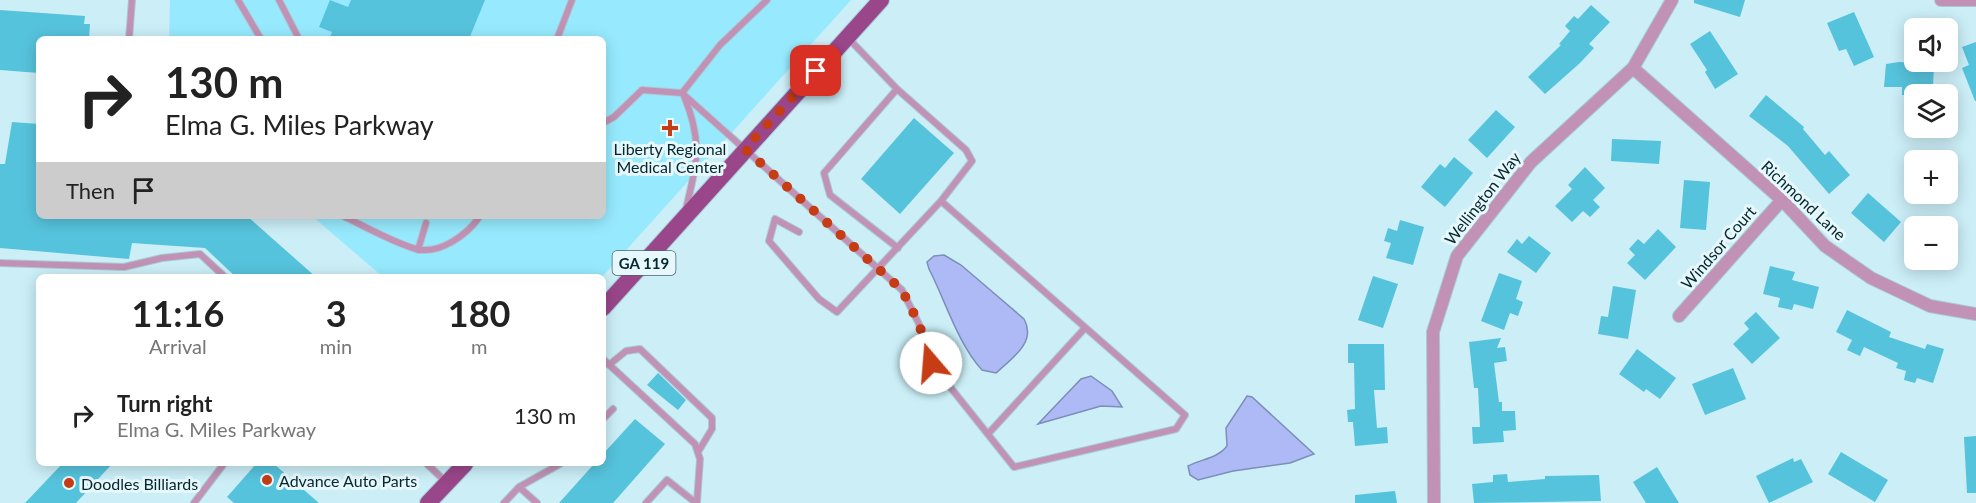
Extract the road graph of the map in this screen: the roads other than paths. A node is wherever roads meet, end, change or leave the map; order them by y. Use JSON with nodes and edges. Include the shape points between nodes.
{"nodes":[{"id":1,"x":132,"y":0,"type":"edge"},
{"id":2,"x":238,"y":0,"type":"edge"},
{"id":3,"x":279,"y":0,"type":"edge"},
{"id":4,"x":572,"y":0,"type":"edge"},
{"id":5,"x":767,"y":0,"type":"edge"},
{"id":6,"x":881,"y":0,"type":"edge"},
{"id":7,"x":1672,"y":0,"type":"edge"},
{"id":8,"x":1941,"y":0,"type":"edge"},
{"id":9,"x":1976,"y":0,"type":"edge"},
{"id":10,"x":129,"y":36,"type":"edge"},
{"id":11,"x":259,"y":36,"type":"edge"},
{"id":12,"x":297,"y":36,"type":"edge"},
{"id":13,"x":558,"y":36,"type":"edge"},
{"id":14,"x":848,"y":37,"type":"junction"},
{"id":15,"x":1634,"y":68,"type":"junction"},
{"id":16,"x":897,"y":88,"type":"junction"},
{"id":17,"x":682,"y":93,"type":"junction"},
{"id":18,"x":606,"y":121,"type":"edge"},
{"id":19,"x":745,"y":149,"type":"junction"},
{"id":20,"x":1782,"y":200,"type":"junction"},
{"id":21,"x":941,"y":201,"type":"junction"},
{"id":22,"x":684,"y":218,"type":"junction"},
{"id":23,"x":350,"y":219,"type":"edge"},
{"id":24,"x":478,"y":219,"type":"edge"},
{"id":25,"x":426,"y":223,"type":"dead end"},
{"id":26,"x":799,"y":231,"type":"dead end"},
{"id":27,"x":898,"y":248,"type":"junction"},
{"id":28,"x":418,"y":250,"type":"junction"},
{"id":29,"x":0,"y":263,"type":"edge"},
{"id":30,"x":880,"y":268,"type":"junction"},
{"id":31,"x":222,"y":274,"type":"edge"},
{"id":32,"x":606,"y":305,"type":"edge"},
{"id":33,"x":1976,"y":314,"type":"edge"},
{"id":34,"x":1679,"y":316,"type":"dead end"},
{"id":35,"x":1085,"y":328,"type":"junction"},
{"id":36,"x":606,"y":362,"type":"edge"},
{"id":37,"x":609,"y":364,"type":"junction"},
{"id":38,"x":613,"y":409,"type":"dead end"},
{"id":39,"x":606,"y":416,"type":"edge"},
{"id":40,"x":988,"y":434,"type":"junction"},
{"id":41,"x":698,"y":452,"type":"junction"},
{"id":42,"x":222,"y":466,"type":"edge"},
{"id":43,"x":429,"y":466,"type":"edge"},
{"id":44,"x":463,"y":466,"type":"edge"},
{"id":45,"x":555,"y":466,"type":"edge"},
{"id":46,"x":447,"y":482,"type":"junction"},
{"id":47,"x":519,"y":488,"type":"junction"},
{"id":48,"x":696,"y":502,"type":"edge"},
{"id":49,"x":194,"y":503,"type":"edge"},
{"id":50,"x":428,"y":503,"type":"edge"},
{"id":51,"x":504,"y":503,"type":"edge"},
{"id":52,"x":537,"y":503,"type":"edge"},
{"id":53,"x":646,"y":503,"type":"edge"},
{"id":54,"x":1434,"y":503,"type":"edge"}],
"edges":[{"from":1,"to":10,"type":"lane"},
{"from":2,"to":11,"type":"lane"},
{"from":3,"to":12,"type":"lane"},
{"from":4,"to":13,"type":"lane"},
{"from":5,"to":17,"type":"lane","via":[[720,45]]},
{"from":6,"to":14,"type":"main road","number":"GA 119"},
{"from":7,"to":15,"type":"street","name":"Wellington Way"},
{"from":8,"to":9,"type":"street"},
{"from":14,"to":16,"type":"lane"},
{"from":14,"to":19,"type":"main road","number":"GA 119"},
{"from":15,"to":20,"type":"street","name":"Richmond Lane"},
{"from":15,"to":54,"type":"street","name":"Wellington Way","via":[[1531,162],[1456,256],[1433,332]]},
{"from":16,"to":21,"type":"lane","via":[[966,150],[972,161]]},
{"from":16,"to":27,"type":"lane","via":[[824,173],[830,195]]},
{"from":17,"to":18,"type":"lane","via":[[642,90]]},
{"from":17,"to":19,"type":"lane"},
{"from":17,"to":22,"type":"lane","via":[[696,125],[696,166]]},
{"from":19,"to":22,"type":"main road","number":"GA 119"},
{"from":19,"to":30,"type":"lane"},
{"from":20,"to":33,"type":"street","name":"Richmond Lane","via":[[1825,246],[1871,278],[1930,306]]},
{"from":20,"to":34,"type":"street","name":"Windsor Court"},
{"from":21,"to":27,"type":"lane"},
{"from":21,"to":35,"type":"lane"},
{"from":22,"to":32,"type":"main road","number":"GA 119"},
{"from":23,"to":28,"type":"lane"},
{"from":24,"to":28,"type":"lane","via":[[459,238]]},
{"from":25,"to":28,"type":"lane"},
{"from":26,"to":30,"type":"lane","via":[[775,219],[770,241],[819,299],[837,312]]},
{"from":27,"to":30,"type":"lane"},
{"from":29,"to":31,"type":"lane","via":[[124,267],[200,254]]},
{"from":30,"to":40,"type":"lane","via":[[902,290],[919,324],[931,363]]},
{"from":35,"to":40,"type":"lane"},
{"from":35,"to":40,"type":"lane","via":[[1185,415],[1176,429],[1014,467]]},
{"from":36,"to":37,"type":"lane"},
{"from":37,"to":41,"type":"lane","via":[[695,444]]},
{"from":37,"to":41,"type":"lane","via":[[626,351],[640,349],[666,371],[712,418],[712,429]]},
{"from":38,"to":39,"type":"lane"},
{"from":41,"to":48,"type":"lane"},
{"from":42,"to":49,"type":"lane"},
{"from":43,"to":46,"type":"lane"},
{"from":44,"to":46,"type":"main road"},
{"from":45,"to":47,"type":"lane"},
{"from":46,"to":50,"type":"main road"},
{"from":47,"to":51,"type":"lane"},
{"from":47,"to":52,"type":"lane"},
{"from":48,"to":53,"type":"lane","via":[[667,480]]}]}
